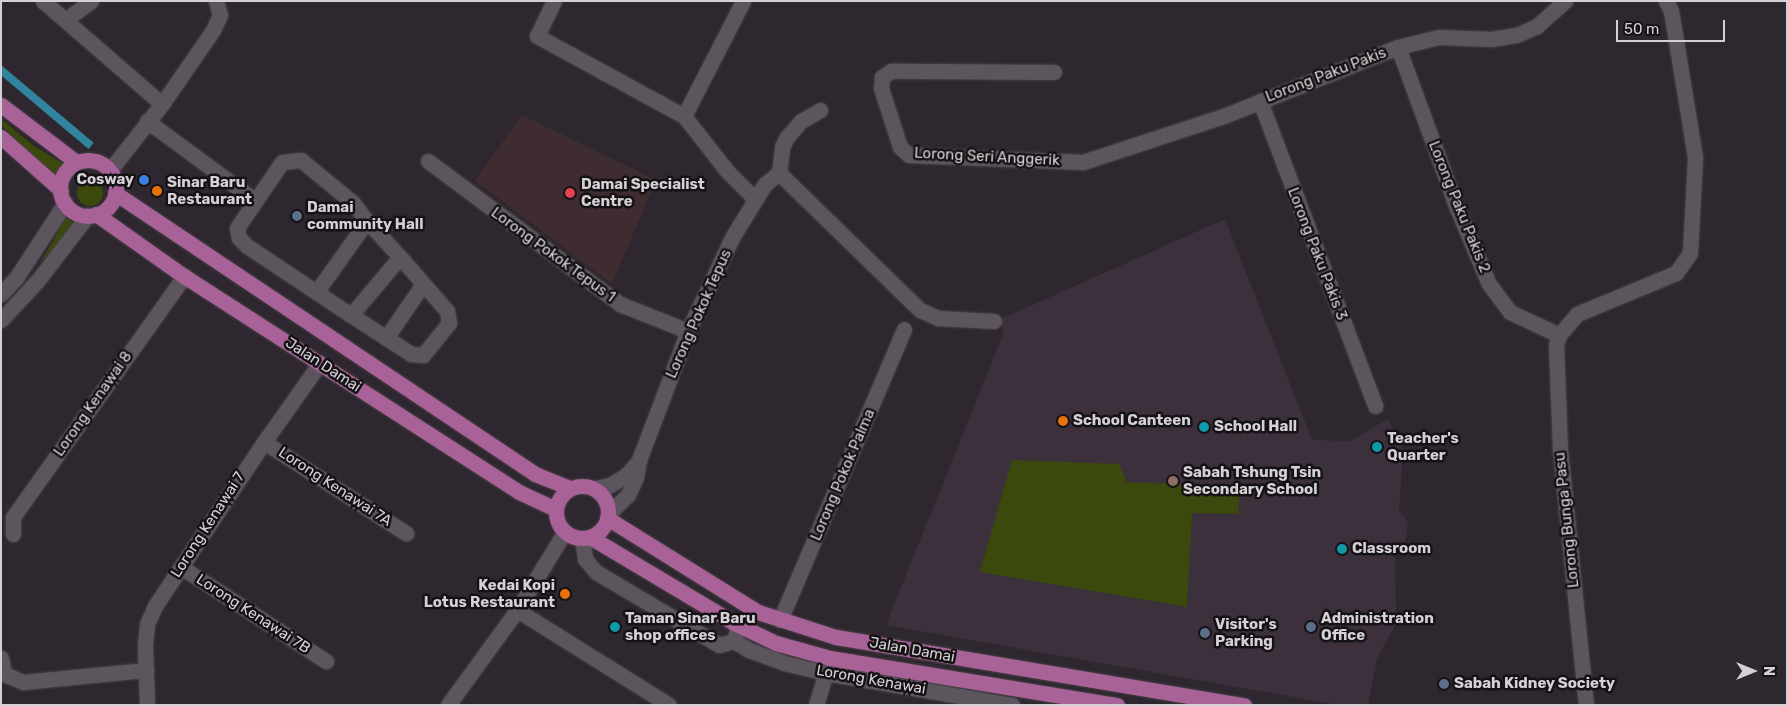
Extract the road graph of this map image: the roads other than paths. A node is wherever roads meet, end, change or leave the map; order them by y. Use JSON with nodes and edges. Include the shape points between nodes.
{"nodes":[{"id":1,"x":43,"y":1,"type":"edge"},
{"id":2,"x":91,"y":1,"type":"edge"},
{"id":3,"x":216,"y":1,"type":"edge"},
{"id":4,"x":554,"y":1,"type":"edge"},
{"id":5,"x":743,"y":1,"type":"edge"},
{"id":6,"x":1565,"y":1,"type":"edge"},
{"id":7,"x":1666,"y":1,"type":"edge"},
{"id":8,"x":65,"y":20,"type":"junction"},
{"id":9,"x":1398,"y":47,"type":"junction"},
{"id":10,"x":1054,"y":72,"type":"dead end"},
{"id":11,"x":1260,"y":101,"type":"junction"},
{"id":12,"x":162,"y":104,"type":"junction"},
{"id":13,"x":1,"y":105,"type":"edge"},
{"id":14,"x":820,"y":110,"type":"dead end"},
{"id":15,"x":684,"y":116,"type":"junction"},
{"id":16,"x":147,"y":121,"type":"junction"},
{"id":17,"x":1,"y":137,"type":"edge"},
{"id":18,"x":428,"y":161,"type":"dead end"},
{"id":19,"x":76,"y":162,"type":"junction"},
{"id":20,"x":1084,"y":162,"type":"joint"},
{"id":21,"x":110,"y":170,"type":"junction"},
{"id":22,"x":779,"y":174,"type":"junction"},
{"id":23,"x":115,"y":193,"type":"junction"},
{"id":24,"x":63,"y":196,"type":"junction"},
{"id":25,"x":755,"y":199,"type":"junction"},
{"id":26,"x":256,"y":201,"type":"junction"},
{"id":27,"x":92,"y":215,"type":"junction"},
{"id":28,"x":367,"y":222,"type":"junction"},
{"id":29,"x":400,"y":257,"type":"junction"},
{"id":30,"x":184,"y":276,"type":"junction"},
{"id":31,"x":423,"y":284,"type":"junction"},
{"id":32,"x":317,"y":292,"type":"junction"},
{"id":33,"x":1,"y":294,"type":"edge"},
{"id":34,"x":351,"y":316,"type":"junction"},
{"id":35,"x":1,"y":320,"type":"edge"},
{"id":36,"x":994,"y":320,"type":"dead end"},
{"id":37,"x":904,"y":329,"type":"dead end"},
{"id":38,"x":688,"y":331,"type":"junction"},
{"id":39,"x":1559,"y":335,"type":"junction"},
{"id":40,"x":386,"y":338,"type":"junction"},
{"id":41,"x":320,"y":363,"type":"junction"},
{"id":42,"x":1375,"y":406,"type":"dead end"},
{"id":43,"x":264,"y":442,"type":"junction"},
{"id":44,"x":639,"y":460,"type":"junction"},
{"id":45,"x":569,"y":488,"type":"junction"},
{"id":46,"x":595,"y":488,"type":"junction"},
{"id":47,"x":555,"y":509,"type":"junction"},
{"id":48,"x":608,"y":516,"type":"junction"},
{"id":49,"x":564,"y":532,"type":"junction"},
{"id":50,"x":406,"y":533,"type":"dead end"},
{"id":51,"x":13,"y":534,"type":"dead end"},
{"id":52,"x":586,"y":538,"type":"junction"},
{"id":53,"x":181,"y":567,"type":"junction"},
{"id":54,"x":517,"y":610,"type":"junction"},
{"id":55,"x":780,"y":620,"type":"junction"},
{"id":56,"x":734,"y":623,"type":"junction"},
{"id":57,"x":734,"y":641,"type":"junction"},
{"id":58,"x":1,"y":658,"type":"edge"},
{"id":59,"x":326,"y":661,"type":"dead end"},
{"id":60,"x":146,"y":670,"type":"junction"},
{"id":61,"x":826,"y":673,"type":"junction"},
{"id":62,"x":147,"y":705,"type":"edge"},
{"id":63,"x":448,"y":705,"type":"edge"},
{"id":64,"x":669,"y":705,"type":"edge"},
{"id":65,"x":816,"y":705,"type":"edge"},
{"id":66,"x":1012,"y":705,"type":"edge"},
{"id":67,"x":1117,"y":705,"type":"edge"},
{"id":68,"x":1244,"y":705,"type":"edge"},
{"id":69,"x":1586,"y":705,"type":"edge"}],
"edges":[{"from":1,"to":8,"type":"street"},
{"from":2,"to":8,"type":"street"},
{"from":3,"to":12,"type":"street","via":[[220,15],[213,30]]},
{"from":4,"to":15,"type":"street","via":[[537,36]]},
{"from":5,"to":15,"type":"street"},
{"from":6,"to":9,"type":"street","name":"Lorong Paku Pakis","via":[[1537,26],[1506,38],[1439,37]]},
{"from":7,"to":39,"type":"street","via":[[1671,11],[1695,157],[1690,253],[1676,272],[1577,314]]},
{"from":8,"to":12,"type":"street"},
{"from":9,"to":11,"type":"street","name":"Lorong Paku Pakis"},
{"from":9,"to":39,"type":"street","name":"Lorong Paku Pakis 2","via":[[1457,208],[1489,284],[1510,312]]},
{"from":10,"to":20,"type":"street","name":"Lorong Seri Anggerik","via":[[891,71],[882,77],[881,88],[900,147],[909,155]]},
{"from":11,"to":20,"type":"street","name":"Lorong Paku Pakis","via":[[1157,140]]},
{"from":11,"to":42,"type":"street","name":"Lorong Paku Pakis 3"},
{"from":12,"to":16,"type":"street"},
{"from":13,"to":19,"type":"main road"},
{"from":14,"to":22,"type":"street","via":[[800,121],[787,138],[782,147]]},
{"from":15,"to":25,"type":"street"},
{"from":16,"to":21,"type":"street"},
{"from":16,"to":26,"type":"street"},
{"from":17,"to":24,"type":"main road"},
{"from":18,"to":38,"type":"street","name":"Lorong Pokok Tepus 1","via":[[620,304]]},
{"from":19,"to":21,"type":"main road","via":[[95,160]]},
{"from":19,"to":24,"type":"main road","via":[[64,174]]},
{"from":21,"to":23,"type":"main road"},
{"from":22,"to":25,"type":"street","name":"Lorong Pokok Tepus","via":[[765,184]]},
{"from":22,"to":36,"type":"street","via":[[920,310],[938,318]]},
{"from":23,"to":27,"type":"main road","via":[[109,206]]},
{"from":23,"to":45,"type":"main road","name":"Jalan Damai","via":[[535,474]]},
{"from":24,"to":27,"type":"main road","via":[[71,210]]},
{"from":24,"to":33,"type":"street","via":[[16,278]]},
{"from":25,"to":38,"type":"street","name":"Lorong Pokok Tepus"},
{"from":26,"to":28,"type":"street","via":[[282,162],[301,160],[352,202]]},
{"from":26,"to":32,"type":"street","via":[[237,228],[239,238]]},
{"from":27,"to":30,"type":"main road","name":"Jalan Damai"},
{"from":27,"to":35,"type":"street"},
{"from":28,"to":29,"type":"street"},
{"from":28,"to":32,"type":"street"},
{"from":29,"to":31,"type":"street"},
{"from":29,"to":34,"type":"street"},
{"from":30,"to":41,"type":"main road","name":"Jalan Damai"},
{"from":30,"to":51,"type":"street","name":"Lorong Kenawai 8","via":[[13,517]]},
{"from":31,"to":40,"type":"street"},
{"from":31,"to":40,"type":"street","via":[[447,311],[449,323],[423,355],[411,354]]},
{"from":32,"to":34,"type":"street"},
{"from":34,"to":40,"type":"street"},
{"from":37,"to":55,"type":"street","name":"Lorong Pokok Palma"},
{"from":38,"to":44,"type":"street","name":"Lorong Pokok Tepus"},
{"from":39,"to":69,"type":"street","name":"Lorong Bunga Pasu","via":[[1555,370],[1560,439]]},
{"from":41,"to":43,"type":"street","name":"Lorong Kenawai 7"},
{"from":41,"to":47,"type":"main road","name":"Jalan Damai","via":[[519,492]]},
{"from":43,"to":50,"type":"street","name":"Lorong Kenawai 7A"},
{"from":43,"to":53,"type":"street","name":"Lorong Kenawai 7"},
{"from":44,"to":46,"type":"street","name":"Lorong Pokok Tepus","via":[[625,476],[610,485]]},
{"from":44,"to":48,"type":"street","name":"Lorong Pokok Tepus","via":[[628,495]]},
{"from":45,"to":46,"type":"main road","via":[[582,485]]},
{"from":45,"to":47,"type":"main road","via":[[559,497]]},
{"from":46,"to":48,"type":"main road","via":[[602,495]]},
{"from":47,"to":49,"type":"main road","via":[[557,522]]},
{"from":48,"to":52,"type":"main road","via":[[601,530]]},
{"from":48,"to":55,"type":"main road","name":"Jalan Damai","via":[[758,612]]},
{"from":49,"to":52,"type":"main road"},
{"from":49,"to":54,"type":"street"},
{"from":52,"to":56,"type":"main road","name":"Jalan Damai"},
{"from":52,"to":57,"type":"street","name":"Lorong Kenawai","via":[[585,559],[596,572],[719,645]]},
{"from":53,"to":59,"type":"street","name":"Lorong Kenawai 7B"},
{"from":53,"to":60,"type":"street","name":"Lorong Kenawai 7","via":[[147,624]]},
{"from":54,"to":63,"type":"street"},
{"from":54,"to":64,"type":"street"},
{"from":55,"to":68,"type":"main road","name":"Jalan Damai","via":[[836,637]]},
{"from":56,"to":57,"type":"street"},
{"from":56,"to":67,"type":"main road","name":"Jalan Damai","via":[[776,643],[830,658]]},
{"from":57,"to":61,"type":"street","name":"Lorong Kenawai","via":[[748,650],[784,663]]},
{"from":58,"to":60,"type":"street","via":[[4,674],[23,682]]},
{"from":60,"to":62,"type":"street","name":"Lorong Kenawai 7"},
{"from":61,"to":65,"type":"street"},
{"from":61,"to":66,"type":"street","name":"Lorong Kenawai"}]}
